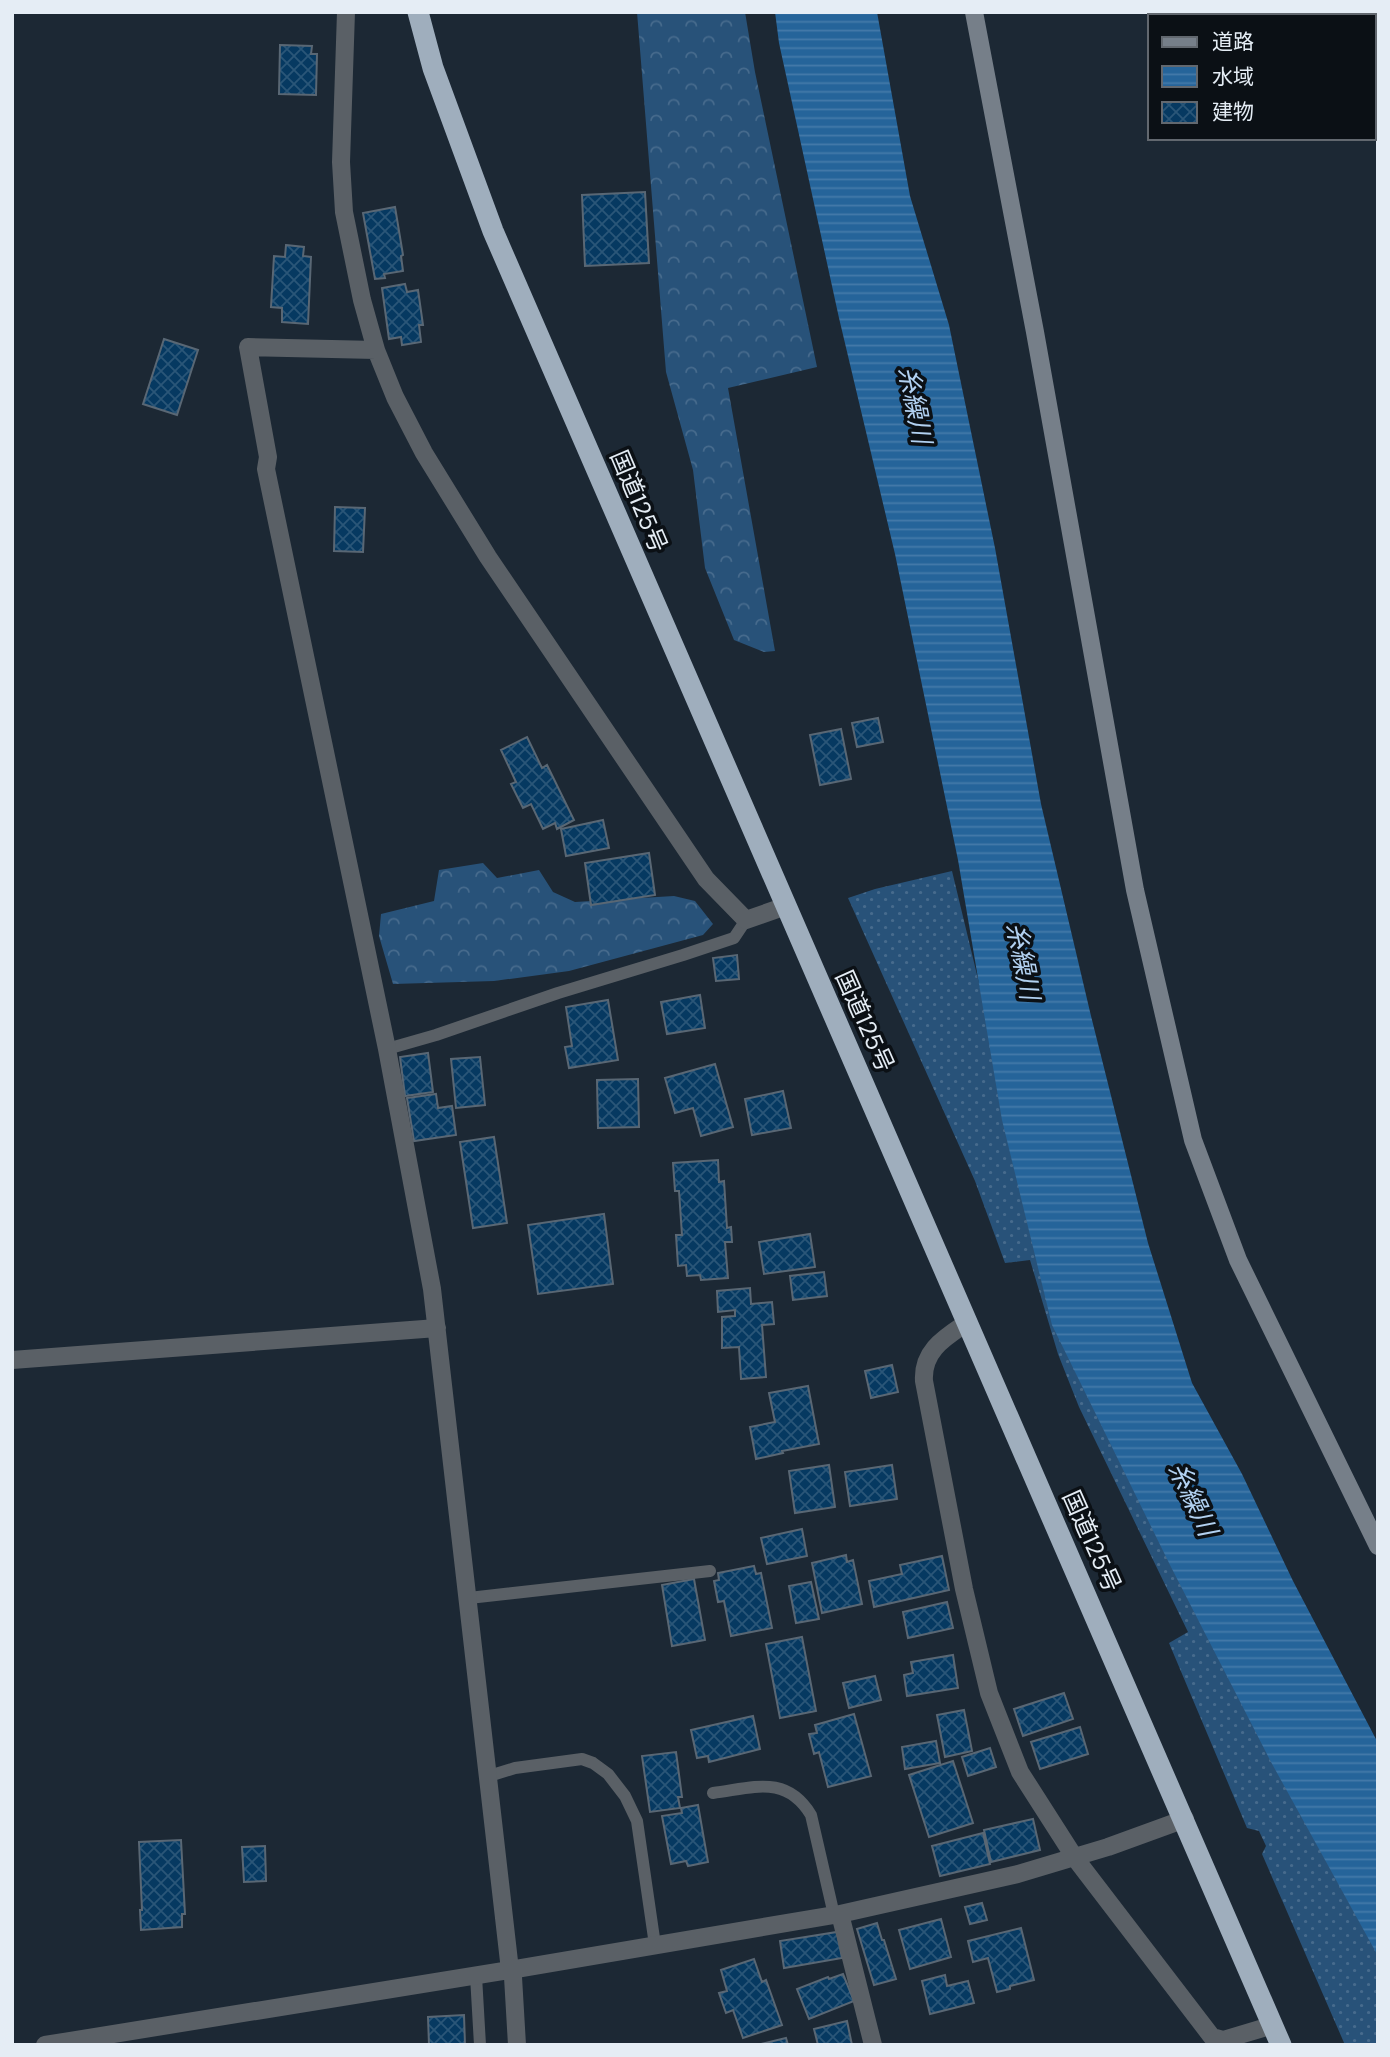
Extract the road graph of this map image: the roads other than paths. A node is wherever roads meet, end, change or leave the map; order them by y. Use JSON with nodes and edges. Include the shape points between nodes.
{"nodes":[{"id":1,"x":345,"y":12,"type":"edge"},
{"id":2,"x":418,"y":12,"type":"edge"},
{"id":3,"x":974,"y":12,"type":"edge"},
{"id":4,"x":376,"y":350,"type":"junction"},
{"id":5,"x":786,"y":906,"type":"junction"},
{"id":6,"x":746,"y":920,"type":"junction"},
{"id":7,"x":387,"y":1049,"type":"junction"},
{"id":8,"x":968,"y":1322,"type":"junction"},
{"id":9,"x":438,"y":1328,"type":"junction"},
{"id":10,"x":12,"y":1360,"type":"edge"},
{"id":11,"x":1378,"y":1546,"type":"edge"},
{"id":12,"x":710,"y":1571,"type":"dead end"},
{"id":13,"x":469,"y":1598,"type":"junction"},
{"id":14,"x":489,"y":1776,"type":"junction"},
{"id":15,"x":713,"y":1793,"type":"dead end"},
{"id":16,"x":1185,"y":1819,"type":"junction"},
{"id":17,"x":1075,"y":1858,"type":"junction"},
{"id":18,"x":837,"y":1915,"type":"junction"},
{"id":19,"x":655,"y":1945,"type":"junction"},
{"id":20,"x":510,"y":1970,"type":"junction"},
{"id":21,"x":476,"y":1976,"type":"junction"},
{"id":22,"x":1273,"y":2025,"type":"junction"},
{"id":23,"x":46,"y":2045,"type":"edge"},
{"id":24,"x":480,"y":2045,"type":"edge"},
{"id":25,"x":517,"y":2045,"type":"edge"},
{"id":26,"x":873,"y":2045,"type":"edge"},
{"id":27,"x":1282,"y":2045,"type":"edge"}],
"edges":[{"from":1,"to":4,"type":"street","via":[[344,212]]},
{"from":2,"to":5,"type":"highway","name":"国道125号","via":[[433,68],[493,231]]},
{"from":3,"to":11,"type":"street","via":[[1135,890],[1193,1140],[1238,1260]]},
{"from":4,"to":6,"type":"street","via":[[394,397],[424,453],[488,557],[706,879]]},
{"from":4,"to":7,"type":"street","via":[[248,347],[268,457],[266,469]]},
{"from":5,"to":6,"type":"street"},
{"from":5,"to":8,"type":"highway","name":"国道125号"},
{"from":6,"to":7,"type":"lane","via":[[734,938]]},
{"from":7,"to":9,"type":"street"},
{"from":8,"to":16,"type":"highway","name":"国道125号"},
{"from":8,"to":17,"type":"street","via":[[940,1341],[923,1370],[964,1589],[989,1693],[1020,1772]]},
{"from":9,"to":10,"type":"street"},
{"from":9,"to":13,"type":"street"},
{"from":12,"to":13,"type":"lane"},
{"from":13,"to":14,"type":"street"},
{"from":14,"to":19,"type":"lane","via":[[582,1759],[608,1774],[637,1821]]},
{"from":14,"to":20,"type":"street"},
{"from":15,"to":18,"type":"lane","via":[[776,1786],[805,1804]]},
{"from":16,"to":17,"type":"street"},
{"from":16,"to":22,"type":"highway","name":"国道125号"},
{"from":17,"to":18,"type":"street"},
{"from":17,"to":22,"type":"street","via":[[1212,2037],[1223,2040]]},
{"from":18,"to":19,"type":"street"},
{"from":18,"to":26,"type":"street"},
{"from":19,"to":20,"type":"street"},
{"from":20,"to":21,"type":"street"},
{"from":20,"to":25,"type":"street"},
{"from":21,"to":23,"type":"street"},
{"from":21,"to":24,"type":"lane"},
{"from":22,"to":27,"type":"highway","name":"国道125号"}]}
